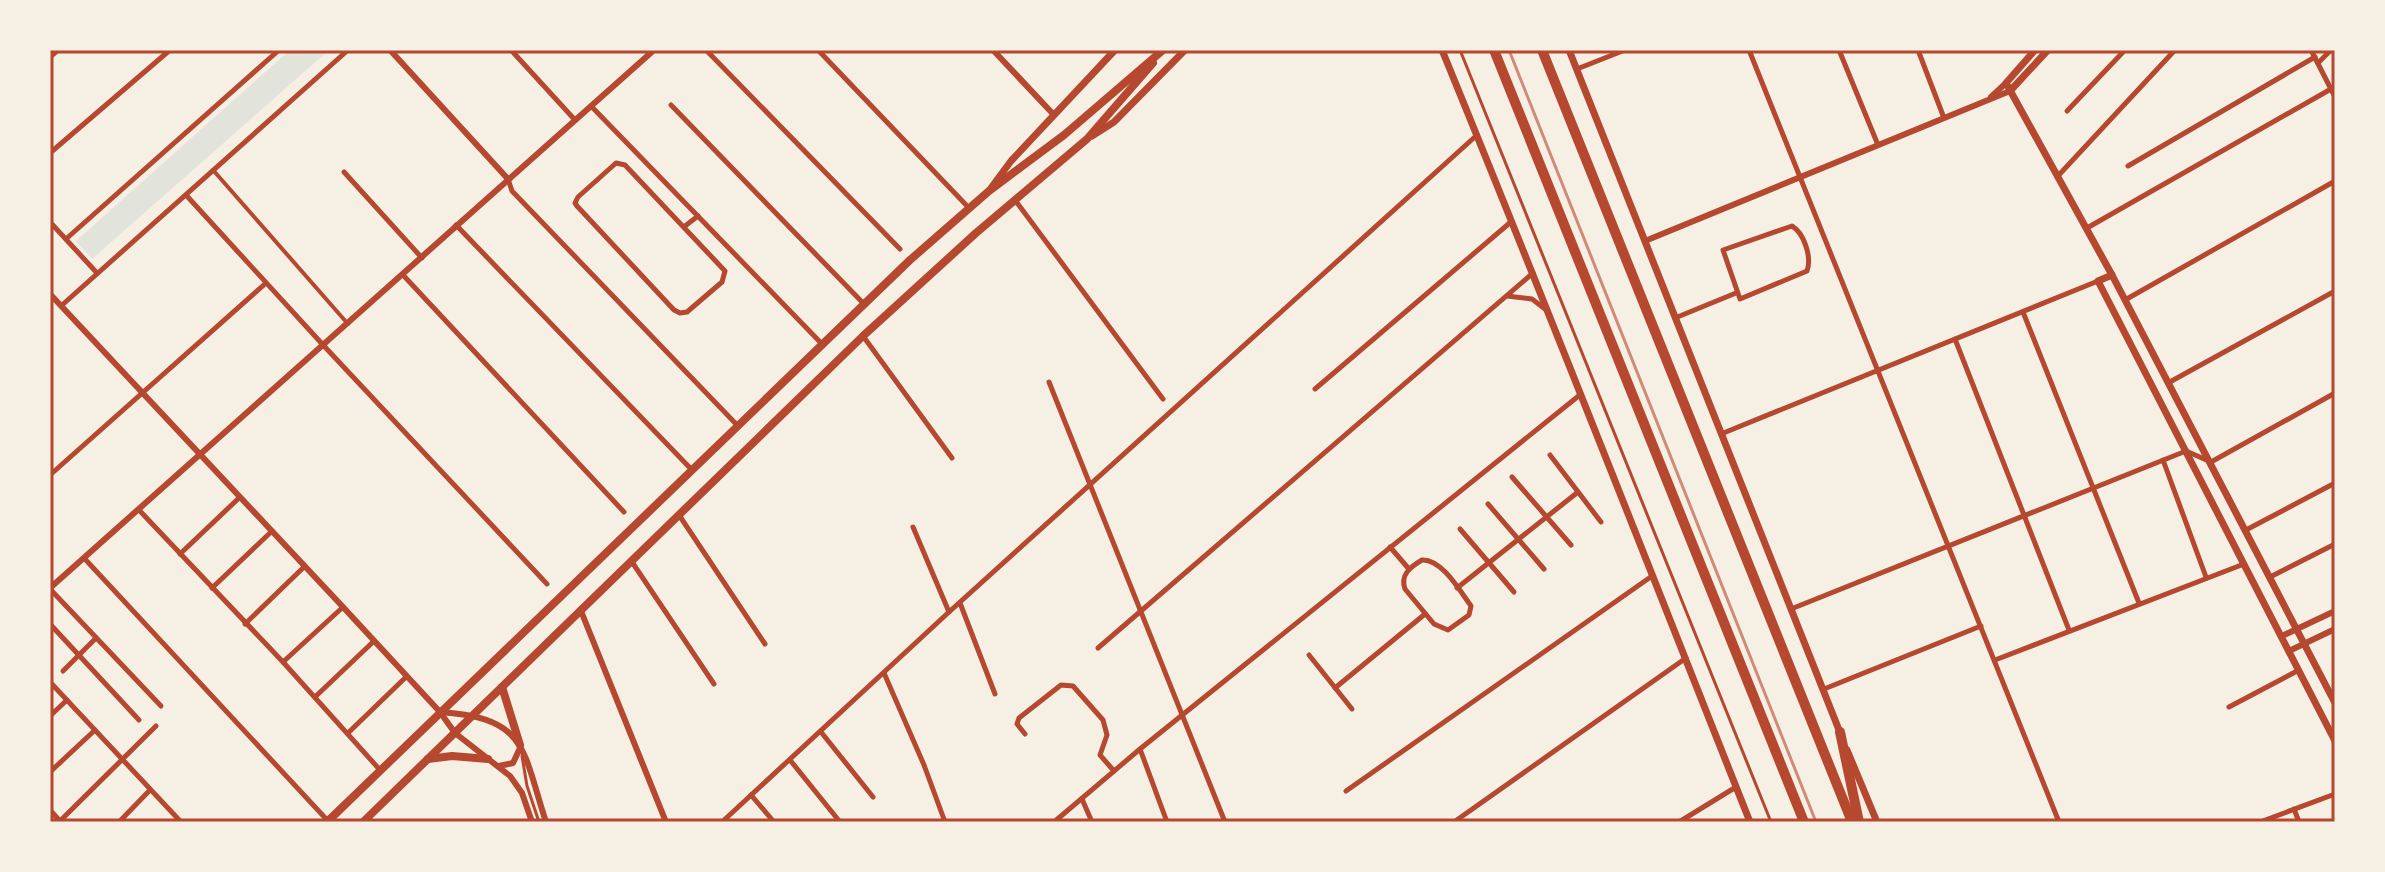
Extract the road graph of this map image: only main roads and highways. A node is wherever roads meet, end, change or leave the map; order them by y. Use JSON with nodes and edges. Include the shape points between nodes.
{"nodes":[{"id":1,"x":1115,"y":50,"type":"edge"},
{"id":2,"x":1163,"y":50,"type":"edge"},
{"id":3,"x":1185,"y":50,"type":"edge"},
{"id":4,"x":1442,"y":50,"type":"edge"},
{"id":5,"x":1494,"y":50,"type":"edge"},
{"id":6,"x":1542,"y":50,"type":"edge"},
{"id":7,"x":1569,"y":50,"type":"edge"},
{"id":8,"x":2035,"y":50,"type":"edge"},
{"id":9,"x":2048,"y":50,"type":"edge"},
{"id":10,"x":2008,"y":87,"type":"junction"},
{"id":11,"x":1087,"y":139,"type":"junction"},
{"id":12,"x":989,"y":191,"type":"junction"},
{"id":13,"x":2112,"y":275,"type":"junction"},
{"id":14,"x":2134,"y":317,"type":"junction"},
{"id":15,"x":2120,"y":321,"type":"junction"},
{"id":16,"x":502,"y":687,"type":"junction"},
{"id":17,"x":2335,"y":703,"type":"edge"},
{"id":18,"x":1840,"y":732,"type":"junction"},
{"id":19,"x":2335,"y":741,"type":"edge"},
{"id":20,"x":520,"y":745,"type":"road end"},
{"id":21,"x":428,"y":759,"type":"junction"},
{"id":22,"x":488,"y":759,"type":"road end"},
{"id":23,"x":327,"y":822,"type":"edge"},
{"id":24,"x":363,"y":822,"type":"edge"},
{"id":25,"x":1750,"y":822,"type":"edge"},
{"id":26,"x":1804,"y":822,"type":"edge"},
{"id":27,"x":1852,"y":822,"type":"edge"},
{"id":28,"x":1859,"y":822,"type":"edge"},
{"id":29,"x":1877,"y":822,"type":"edge"}],
"edges":[{"from":1,"to":12,"type":"main road"},
{"from":2,"to":11,"type":"main road"},
{"from":2,"to":12,"type":"main road"},
{"from":3,"to":11,"type":"main road","via":[[1114,122]]},
{"from":4,"to":25,"type":"main road"},
{"from":5,"to":26,"type":"highway"},
{"from":6,"to":27,"type":"highway"},
{"from":7,"to":18,"type":"main road"},
{"from":8,"to":10,"type":"main road"},
{"from":9,"to":10,"type":"main road"},
{"from":10,"to":13,"type":"main road"},
{"from":11,"to":16,"type":"main road","via":[[863,336]]},
{"from":12,"to":23,"type":"main road","via":[[864,304]]},
{"from":13,"to":14,"type":"main road"},
{"from":13,"to":15,"type":"main road","via":[[2098,281]]},
{"from":14,"to":15,"type":"main road"},
{"from":14,"to":17,"type":"main road"},
{"from":15,"to":19,"type":"main road"},
{"from":16,"to":20,"type":"main road"},
{"from":16,"to":21,"type":"main road"},
{"from":18,"to":28,"type":"highway"},
{"from":18,"to":29,"type":"main road"},
{"from":21,"to":22,"type":"main road"},
{"from":21,"to":24,"type":"main road"}]}
